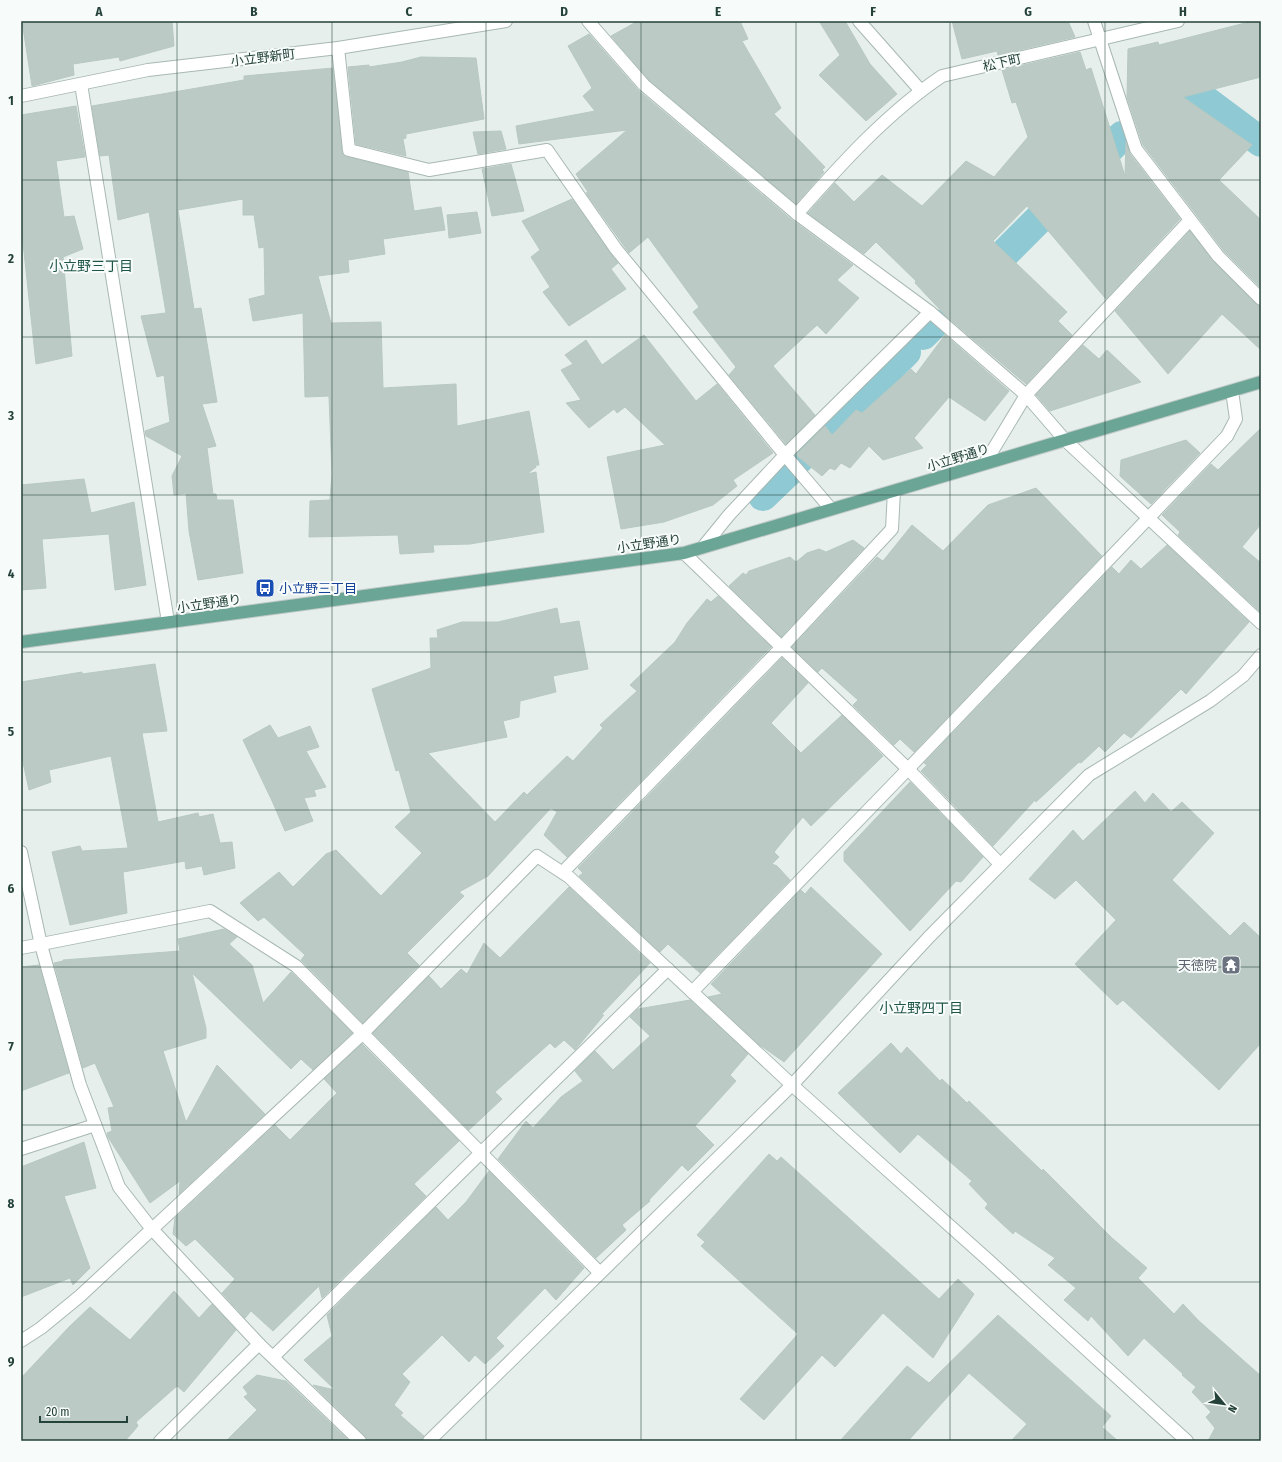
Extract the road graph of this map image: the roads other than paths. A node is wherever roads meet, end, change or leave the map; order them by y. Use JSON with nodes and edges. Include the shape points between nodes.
{"nodes":[{"id":1,"x":506,"y":21,"type":"edge"},
{"id":2,"x":588,"y":21,"type":"edge"},
{"id":3,"x":859,"y":21,"type":"edge"},
{"id":4,"x":1094,"y":21,"type":"edge"},
{"id":5,"x":1178,"y":21,"type":"edge"},
{"id":6,"x":1100,"y":39,"type":"junction"},
{"id":7,"x":338,"y":48,"type":"junction"},
{"id":8,"x":80,"y":84,"type":"junction"},
{"id":9,"x":921,"y":90,"type":"junction"},
{"id":10,"x":21,"y":96,"type":"edge"},
{"id":11,"x":797,"y":214,"type":"junction"},
{"id":12,"x":1190,"y":220,"type":"junction"},
{"id":13,"x":1261,"y":299,"type":"edge"},
{"id":14,"x":930,"y":312,"type":"junction"},
{"id":15,"x":1261,"y":382,"type":"edge"},
{"id":16,"x":1232,"y":391,"type":"junction"},
{"id":17,"x":1026,"y":395,"type":"junction"},
{"id":18,"x":1065,"y":440,"type":"junction"},
{"id":19,"x":785,"y":455,"type":"junction"},
{"id":20,"x":985,"y":464,"type":"junction"},
{"id":21,"x":894,"y":491,"type":"junction"},
{"id":22,"x":831,"y":509,"type":"junction"},
{"id":23,"x":1148,"y":516,"type":"junction"},
{"id":24,"x":703,"y":547,"type":"junction"},
{"id":25,"x":684,"y":553,"type":"junction"},
{"id":26,"x":168,"y":622,"type":"junction"},
{"id":27,"x":1261,"y":623,"type":"edge"},
{"id":28,"x":21,"y":642,"type":"edge"},
{"id":29,"x":781,"y":648,"type":"junction"},
{"id":30,"x":1261,"y":655,"type":"edge"},
{"id":31,"x":908,"y":769,"type":"junction"},
{"id":32,"x":21,"y":852,"type":"edge"},
{"id":33,"x":1000,"y":864,"type":"junction"},
{"id":34,"x":563,"y":872,"type":"junction"},
{"id":35,"x":41,"y":945,"type":"junction"},
{"id":36,"x":21,"y":948,"type":"edge"},
{"id":37,"x":668,"y":969,"type":"junction"},
{"id":38,"x":692,"y":992,"type":"junction"},
{"id":39,"x":362,"y":1034,"type":"junction"},
{"id":40,"x":792,"y":1086,"type":"junction"},
{"id":41,"x":96,"y":1125,"type":"junction"},
{"id":42,"x":21,"y":1149,"type":"edge"},
{"id":43,"x":480,"y":1153,"type":"junction"},
{"id":44,"x":151,"y":1228,"type":"junction"},
{"id":45,"x":600,"y":1273,"type":"junction"},
{"id":46,"x":21,"y":1341,"type":"edge"},
{"id":47,"x":259,"y":1344,"type":"junction"},
{"id":48,"x":273,"y":1358,"type":"junction"},
{"id":49,"x":160,"y":1441,"type":"edge"},
{"id":50,"x":360,"y":1441,"type":"edge"},
{"id":51,"x":429,"y":1441,"type":"edge"},
{"id":52,"x":1187,"y":1441,"type":"edge"}],
"edges":[{"from":1,"to":7,"type":"street","name":"小立野新町"},
{"from":2,"to":11,"type":"street","via":[[644,85]]},
{"from":3,"to":9,"type":"street"},
{"from":4,"to":6,"type":"street"},
{"from":5,"to":6,"type":"street","name":"松下町"},
{"from":6,"to":9,"type":"street","name":"松下町","via":[[942,76]]},
{"from":6,"to":12,"type":"street","via":[[1136,149]]},
{"from":7,"to":8,"type":"street","name":"小立野新町","via":[[148,70]]},
{"from":7,"to":19,"type":"street","via":[[349,150],[430,170],[547,150],[616,248]]},
{"from":8,"to":10,"type":"street","name":"小立野新町"},
{"from":8,"to":26,"type":"street"},
{"from":9,"to":11,"type":"street","name":"松下町","via":[[835,171]]},
{"from":11,"to":14,"type":"street"},
{"from":12,"to":13,"type":"street","via":[[1218,256]]},
{"from":12,"to":17,"type":"street"},
{"from":14,"to":17,"type":"street"},
{"from":14,"to":19,"type":"street"},
{"from":15,"to":16,"type":"main road","name":"小立野通り"},
{"from":16,"to":18,"type":"main road","name":"小立野通り"},
{"from":16,"to":23,"type":"street","via":[[1236,419],[1227,436]]},
{"from":17,"to":18,"type":"street"},
{"from":17,"to":20,"type":"street"},
{"from":18,"to":20,"type":"main road","name":"小立野通り"},
{"from":18,"to":23,"type":"street"},
{"from":19,"to":22,"type":"street"},
{"from":19,"to":24,"type":"street"},
{"from":20,"to":21,"type":"main road","name":"小立野通り"},
{"from":21,"to":22,"type":"main road","name":"小立野通り"},
{"from":21,"to":29,"type":"street","via":[[892,529]]},
{"from":22,"to":24,"type":"main road","name":"小立野通り"},
{"from":23,"to":27,"type":"street"},
{"from":23,"to":31,"type":"street"},
{"from":24,"to":25,"type":"main road","name":"小立野通り"},
{"from":25,"to":26,"type":"main road","name":"小立野通り"},
{"from":25,"to":29,"type":"street"},
{"from":26,"to":28,"type":"main road","name":"小立野通り"},
{"from":29,"to":31,"type":"street"},
{"from":29,"to":34,"type":"street"},
{"from":30,"to":33,"type":"street","via":[[1243,676],[1210,701],[1089,775]]},
{"from":31,"to":33,"type":"street"},
{"from":31,"to":38,"type":"street"},
{"from":32,"to":35,"type":"street"},
{"from":33,"to":40,"type":"street"},
{"from":34,"to":37,"type":"street"},
{"from":34,"to":39,"type":"street","via":[[537,856]]},
{"from":35,"to":36,"type":"street"},
{"from":35,"to":39,"type":"street","via":[[210,911],[296,966]]},
{"from":35,"to":41,"type":"street","via":[[80,1085]]},
{"from":37,"to":38,"type":"street"},
{"from":37,"to":43,"type":"street"},
{"from":38,"to":40,"type":"street"},
{"from":39,"to":43,"type":"street"},
{"from":39,"to":44,"type":"street"},
{"from":40,"to":45,"type":"street"},
{"from":40,"to":52,"type":"street"},
{"from":41,"to":42,"type":"street"},
{"from":41,"to":44,"type":"street","via":[[119,1187]]},
{"from":43,"to":45,"type":"street"},
{"from":43,"to":48,"type":"street"},
{"from":44,"to":46,"type":"street","via":[[80,1296]]},
{"from":44,"to":47,"type":"street"},
{"from":45,"to":51,"type":"street"},
{"from":47,"to":48,"type":"street"},
{"from":47,"to":49,"type":"street"},
{"from":48,"to":50,"type":"street"}]}
